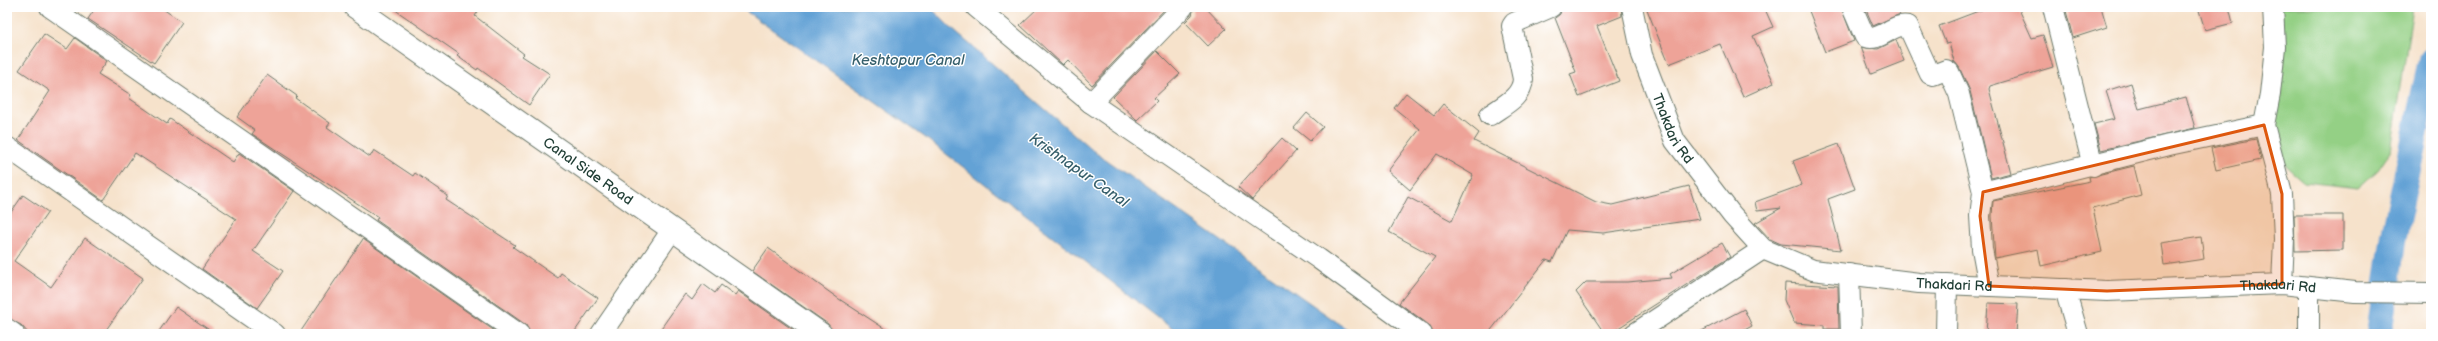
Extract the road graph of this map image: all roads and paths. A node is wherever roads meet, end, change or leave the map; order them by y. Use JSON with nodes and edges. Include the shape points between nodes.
{"nodes":[{"id":1,"x":50,"y":7,"type":"edge"},
{"id":2,"x":355,"y":7,"type":"edge"},
{"id":3,"x":976,"y":7,"type":"edge"},
{"id":4,"x":1183,"y":7,"type":"edge"},
{"id":5,"x":1551,"y":7,"type":"edge"},
{"id":6,"x":1632,"y":7,"type":"edge"},
{"id":7,"x":1852,"y":7,"type":"edge"},
{"id":8,"x":2053,"y":7,"type":"edge"},
{"id":9,"x":2273,"y":7,"type":"edge"},
{"id":10,"x":1091,"y":103,"type":"junction"},
{"id":11,"x":1490,"y":115,"type":"dead end"},
{"id":12,"x":2264,"y":124,"type":"junction"},
{"id":13,"x":7,"y":148,"type":"edge"},
{"id":14,"x":2093,"y":166,"type":"junction"},
{"id":15,"x":1983,"y":192,"type":"junction"},
{"id":16,"x":672,"y":230,"type":"junction"},
{"id":17,"x":1763,"y":249,"type":"junction"},
{"id":18,"x":1850,"y":274,"type":"junction"},
{"id":19,"x":1947,"y":284,"type":"junction"},
{"id":20,"x":2282,"y":284,"type":"junction"},
{"id":21,"x":1989,"y":286,"type":"junction"},
{"id":22,"x":2309,"y":288,"type":"junction"},
{"id":23,"x":2065,"y":289,"type":"junction"},
{"id":24,"x":2424,"y":292,"type":"edge"},
{"id":25,"x":7,"y":329,"type":"edge"},
{"id":26,"x":14,"y":334,"type":"edge"},
{"id":27,"x":275,"y":334,"type":"edge"},
{"id":28,"x":519,"y":334,"type":"edge"},
{"id":29,"x":601,"y":334,"type":"edge"},
{"id":30,"x":821,"y":334,"type":"edge"},
{"id":31,"x":1422,"y":334,"type":"edge"},
{"id":32,"x":1634,"y":334,"type":"edge"},
{"id":33,"x":1851,"y":334,"type":"edge"},
{"id":34,"x":1946,"y":334,"type":"edge"},
{"id":35,"x":2078,"y":334,"type":"edge"},
{"id":36,"x":2309,"y":334,"type":"edge"}],
"edges":[{"from":1,"to":28,"type":"street"},
{"from":2,"to":16,"type":"street","name":"Canal Side Road"},
{"from":3,"to":10,"type":"street"},
{"from":4,"to":10,"type":"street"},
{"from":5,"to":11,"type":"street","via":[[1512,26],[1523,87],[1520,93]]},
{"from":6,"to":17,"type":"street","name":"Thakdari Rd","via":[[1642,55],[1675,141],[1732,215]]},
{"from":7,"to":15,"type":"street","via":[[1865,37],[1872,39],[1901,25],[1908,26],[1930,74],[1933,76],[1946,70],[1950,72],[1959,94]]},
{"from":8,"to":14,"type":"street"},
{"from":9,"to":12,"type":"street","via":[[2275,47]]},
{"from":10,"to":31,"type":"street","via":[[1319,259]]},
{"from":12,"to":14,"type":"street","via":[[2169,145]]},
{"from":12,"to":20,"type":"street","via":[[2282,194]]},
{"from":13,"to":27,"type":"street"},
{"from":14,"to":15,"type":"street","via":[[2033,178]]},
{"from":15,"to":21,"type":"street","via":[[1980,223]]},
{"from":16,"to":29,"type":"street"},
{"from":16,"to":30,"type":"street","name":"Canal Side Road"},
{"from":17,"to":18,"type":"street","name":"Thakdari Rd","via":[[1813,270]]},
{"from":17,"to":32,"type":"street"},
{"from":18,"to":19,"type":"street","name":"Thakdari Rd"},
{"from":18,"to":33,"type":"street"},
{"from":19,"to":21,"type":"street","name":"Thakdari Rd"},
{"from":19,"to":34,"type":"street"},
{"from":20,"to":22,"type":"street","name":"Thakdari Rd"},
{"from":20,"to":23,"type":"street","name":"Thakdari Rd","via":[[2107,291]]},
{"from":21,"to":23,"type":"street","name":"Thakdari Rd"},
{"from":22,"to":24,"type":"street","name":"Thakdari Rd","via":[[2355,292]]},
{"from":22,"to":36,"type":"street"},
{"from":23,"to":35,"type":"street"},
{"from":25,"to":26,"type":"street"}]}
